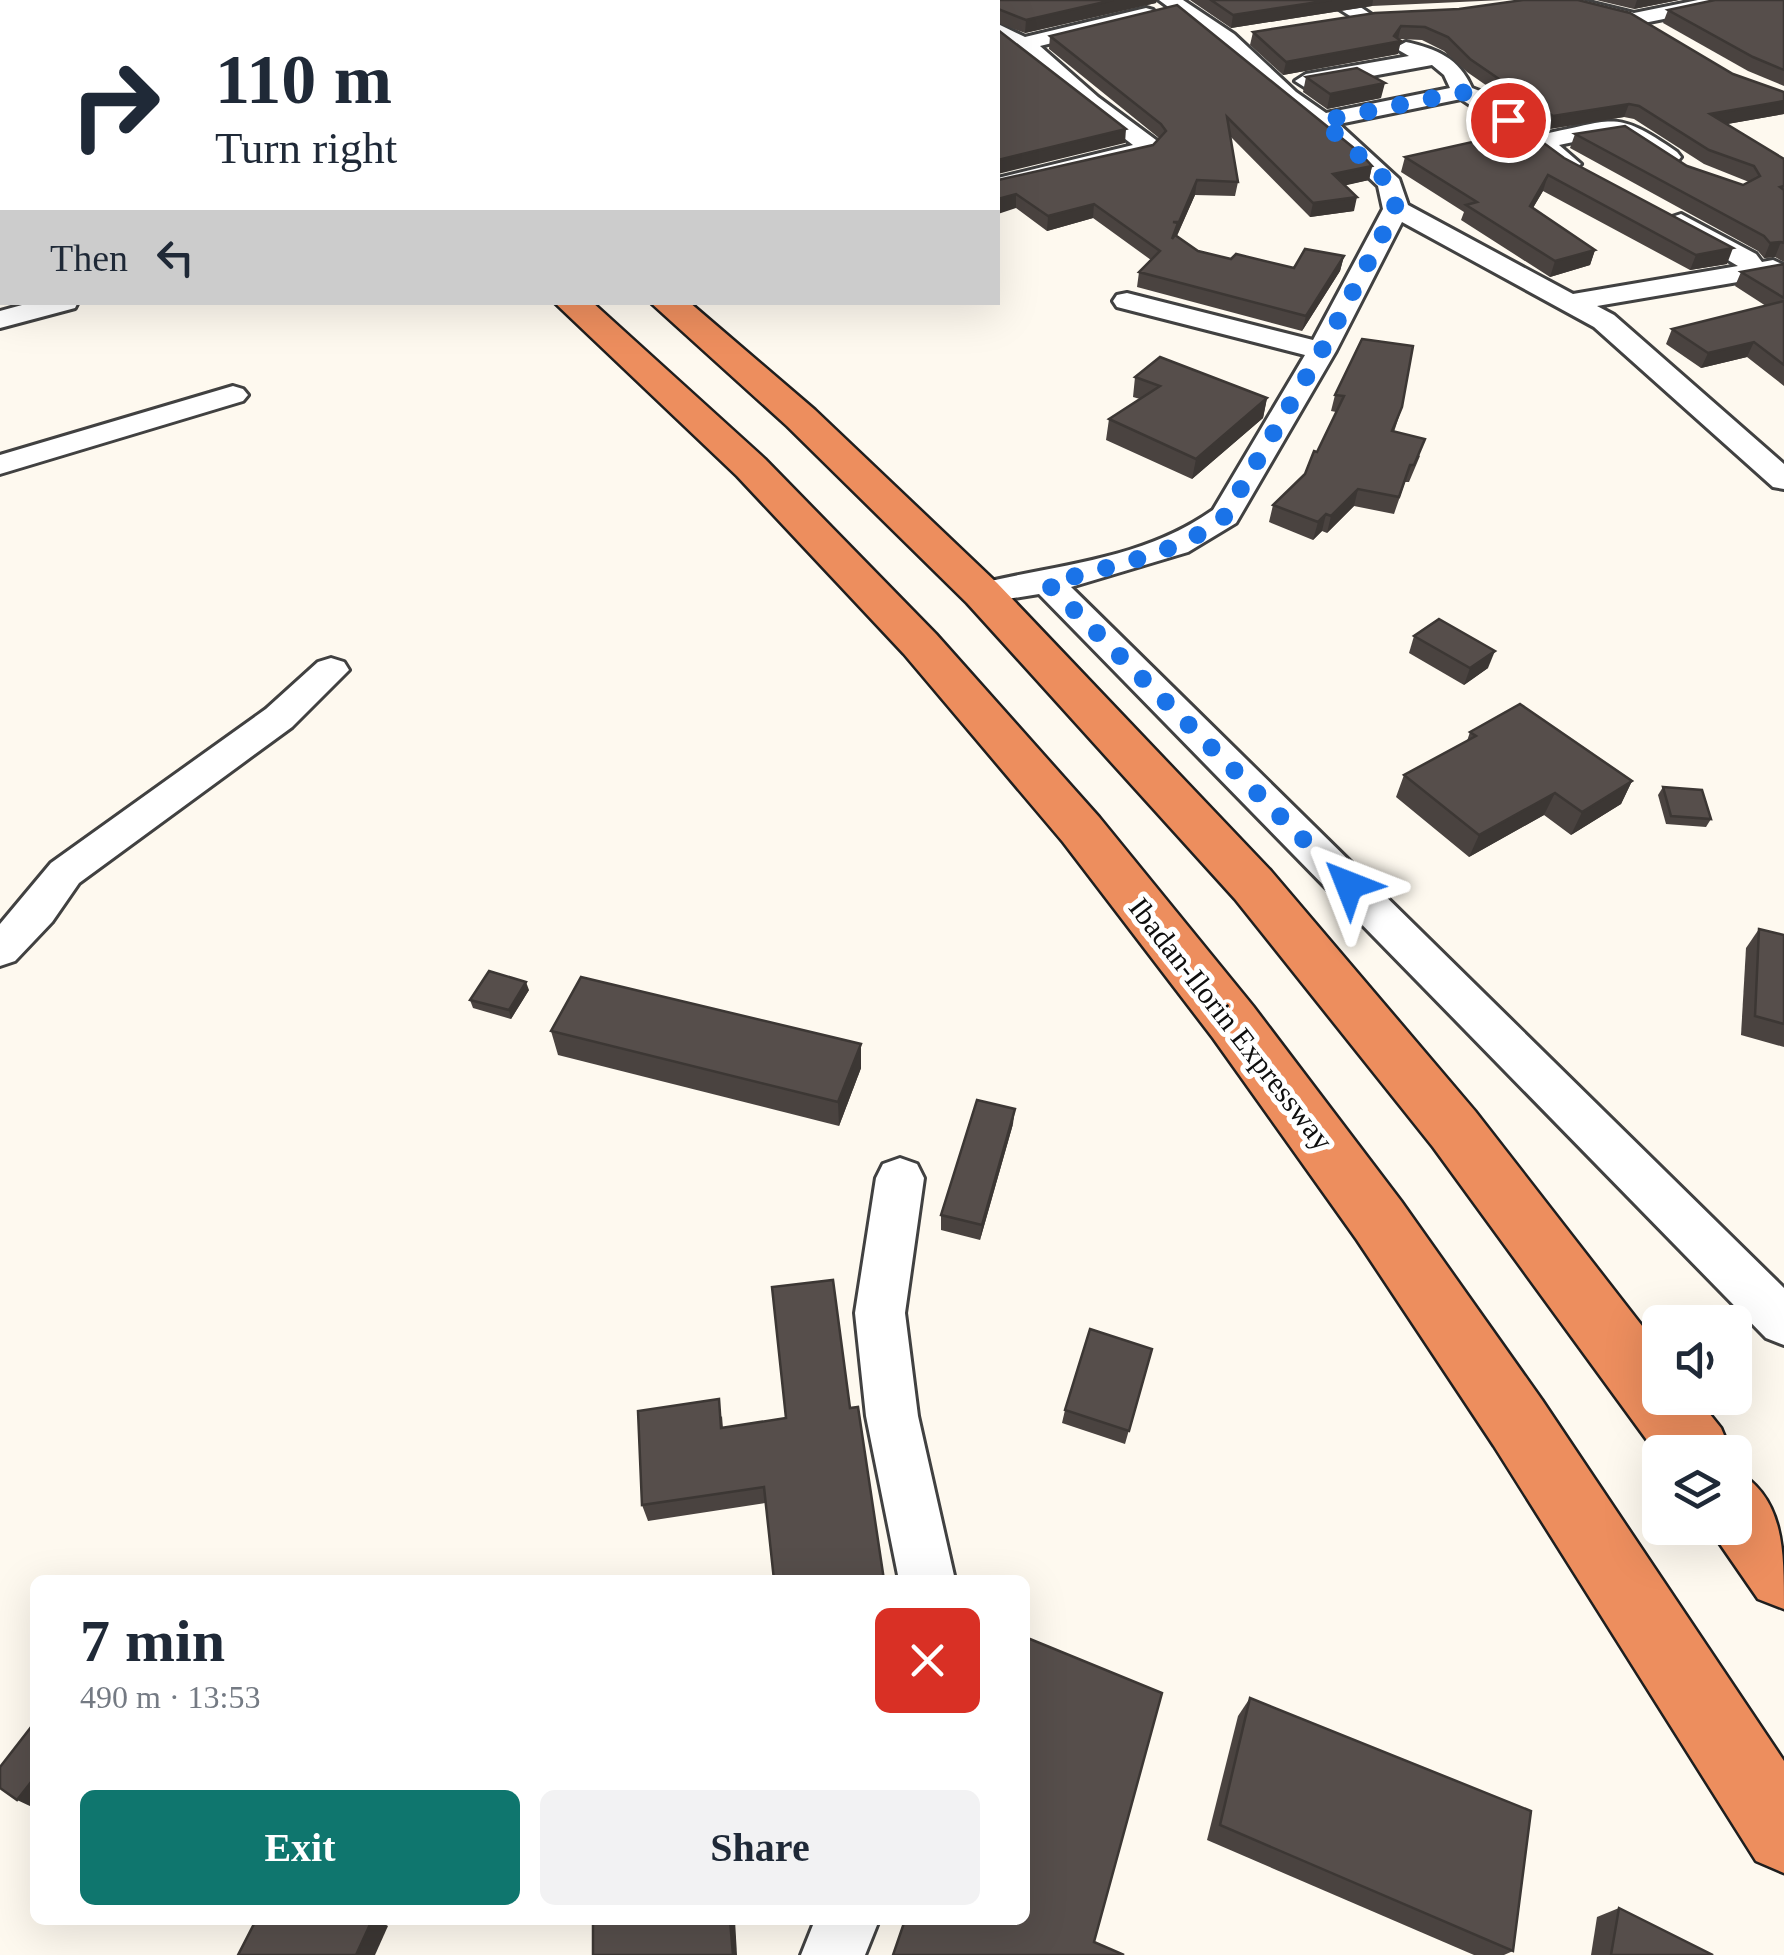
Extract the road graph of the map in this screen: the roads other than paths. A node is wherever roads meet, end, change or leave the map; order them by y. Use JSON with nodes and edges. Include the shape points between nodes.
{"nodes":[{"id":1,"x":1335,"y":0,"type":"edge"},
{"id":2,"x":1532,"y":0,"type":"edge"},
{"id":3,"x":1552,"y":0,"type":"edge"},
{"id":4,"x":1728,"y":0,"type":"edge"},
{"id":5,"x":1174,"y":4,"type":"edge"},
{"id":6,"x":1634,"y":18,"type":"junction"},
{"id":7,"x":1330,"y":23,"type":"edge"},
{"id":8,"x":1000,"y":31,"type":"edge"},
{"id":9,"x":1260,"y":34,"type":"edge"},
{"id":10,"x":1662,"y":38,"type":"edge"},
{"id":11,"x":1226,"y":39,"type":"junction"},
{"id":12,"x":1020,"y":45,"type":"junction"},
{"id":13,"x":1406,"y":48,"type":"dead end"},
{"id":14,"x":1436,"y":58,"type":"junction"},
{"id":15,"x":1276,"y":87,"type":"junction"},
{"id":16,"x":1462,"y":92,"type":"junction"},
{"id":17,"x":1322,"y":121,"type":"junction"},
{"id":18,"x":1540,"y":142,"type":"junction"},
{"id":19,"x":1694,"y":172,"type":"edge"},
{"id":20,"x":1590,"y":176,"type":"edge"},
{"id":21,"x":1000,"y":186,"type":"edge"},
{"id":22,"x":1396,"y":209,"type":"junction"},
{"id":23,"x":1661,"y":211,"type":"edge"},
{"id":24,"x":1775,"y":269,"type":"edge"},
{"id":25,"x":1127,"y":301,"type":"dead end"},
{"id":26,"x":1572,"y":302,"type":"junction"},
{"id":27,"x":50,"y":305,"type":"edge"},
{"id":28,"x":574,"y":305,"type":"edge"},
{"id":29,"x":670,"y":305,"type":"edge"},
{"id":30,"x":11,"y":312,"type":"edge"},
{"id":31,"x":1322,"y":351,"type":"junction"},
{"id":32,"x":233,"y":395,"type":"dead end"},
{"id":33,"x":0,"y":465,"type":"edge"},
{"id":34,"x":1784,"y":480,"type":"edge"},
{"id":35,"x":1048,"y":584,"type":"junction"},
{"id":36,"x":982,"y":593,"type":"junction"},
{"id":37,"x":331,"y":670,"type":"dead end"},
{"id":38,"x":0,"y":950,"type":"edge"},
{"id":39,"x":900,"y":1178,"type":"dead end"},
{"id":40,"x":1784,"y":1322,"type":"edge"},
{"id":41,"x":1685,"y":1435,"type":"edge"},
{"id":42,"x":1752,"y":1529,"type":"edge"},
{"id":43,"x":1784,"y":1573,"type":"edge"},
{"id":44,"x":926,"y":1575,"type":"edge"},
{"id":45,"x":1784,"y":1833,"type":"edge"},
{"id":46,"x":845,"y":1925,"type":"edge"},
{"id":47,"x":833,"y":1955,"type":"edge"}],
"edges":[{"from":1,"to":7,"type":"street","via":[[1376,16]]},
{"from":2,"to":3,"type":"street"},
{"from":3,"to":6,"type":"street"},
{"from":4,"to":6,"type":"street"},
{"from":5,"to":11,"type":"street"},
{"from":5,"to":12,"type":"street"},
{"from":6,"to":10,"type":"street"},
{"from":8,"to":12,"type":"street"},
{"from":9,"to":11,"type":"street"},
{"from":11,"to":15,"type":"street"},
{"from":12,"to":21,"type":"street","via":[[1046,59],[1148,146]]},
{"from":13,"to":14,"type":"street"},
{"from":14,"to":15,"type":"street"},
{"from":14,"to":16,"type":"street","via":[[1454,72]]},
{"from":15,"to":17,"type":"street"},
{"from":16,"to":17,"type":"street"},
{"from":16,"to":18,"type":"street"},
{"from":17,"to":22,"type":"street","via":[[1390,184]]},
{"from":18,"to":19,"type":"street","via":[[1618,126]]},
{"from":18,"to":20,"type":"street"},
{"from":22,"to":26,"type":"street"},
{"from":22,"to":31,"type":"street"},
{"from":23,"to":24,"type":"street"},
{"from":24,"to":26,"type":"street"},
{"from":25,"to":31,"type":"street"},
{"from":26,"to":34,"type":"street","via":[[1627,338]]},
{"from":27,"to":30,"type":"street"},
{"from":28,"to":45,"type":"highway","name":"Ibadan-Ilorin Expressway","via":[[873,594],[1034,774],[1164,934],[1343,1171]]},
{"from":29,"to":36,"type":"highway","via":[[801,418]]},
{"from":31,"to":35,"type":"street","via":[[1225,516],[1209,531]]},
{"from":32,"to":33,"type":"street"},
{"from":35,"to":36,"type":"street"},
{"from":35,"to":40,"type":"street"},
{"from":36,"to":41,"type":"highway","via":[[1253,885],[1454,1129]]},
{"from":37,"to":38,"type":"street","via":[[279,718],[65,874]]},
{"from":39,"to":44,"type":"street","via":[[880,1313],[892,1416]]},
{"from":42,"to":43,"type":"highway"},
{"from":46,"to":47,"type":"street"}]}
